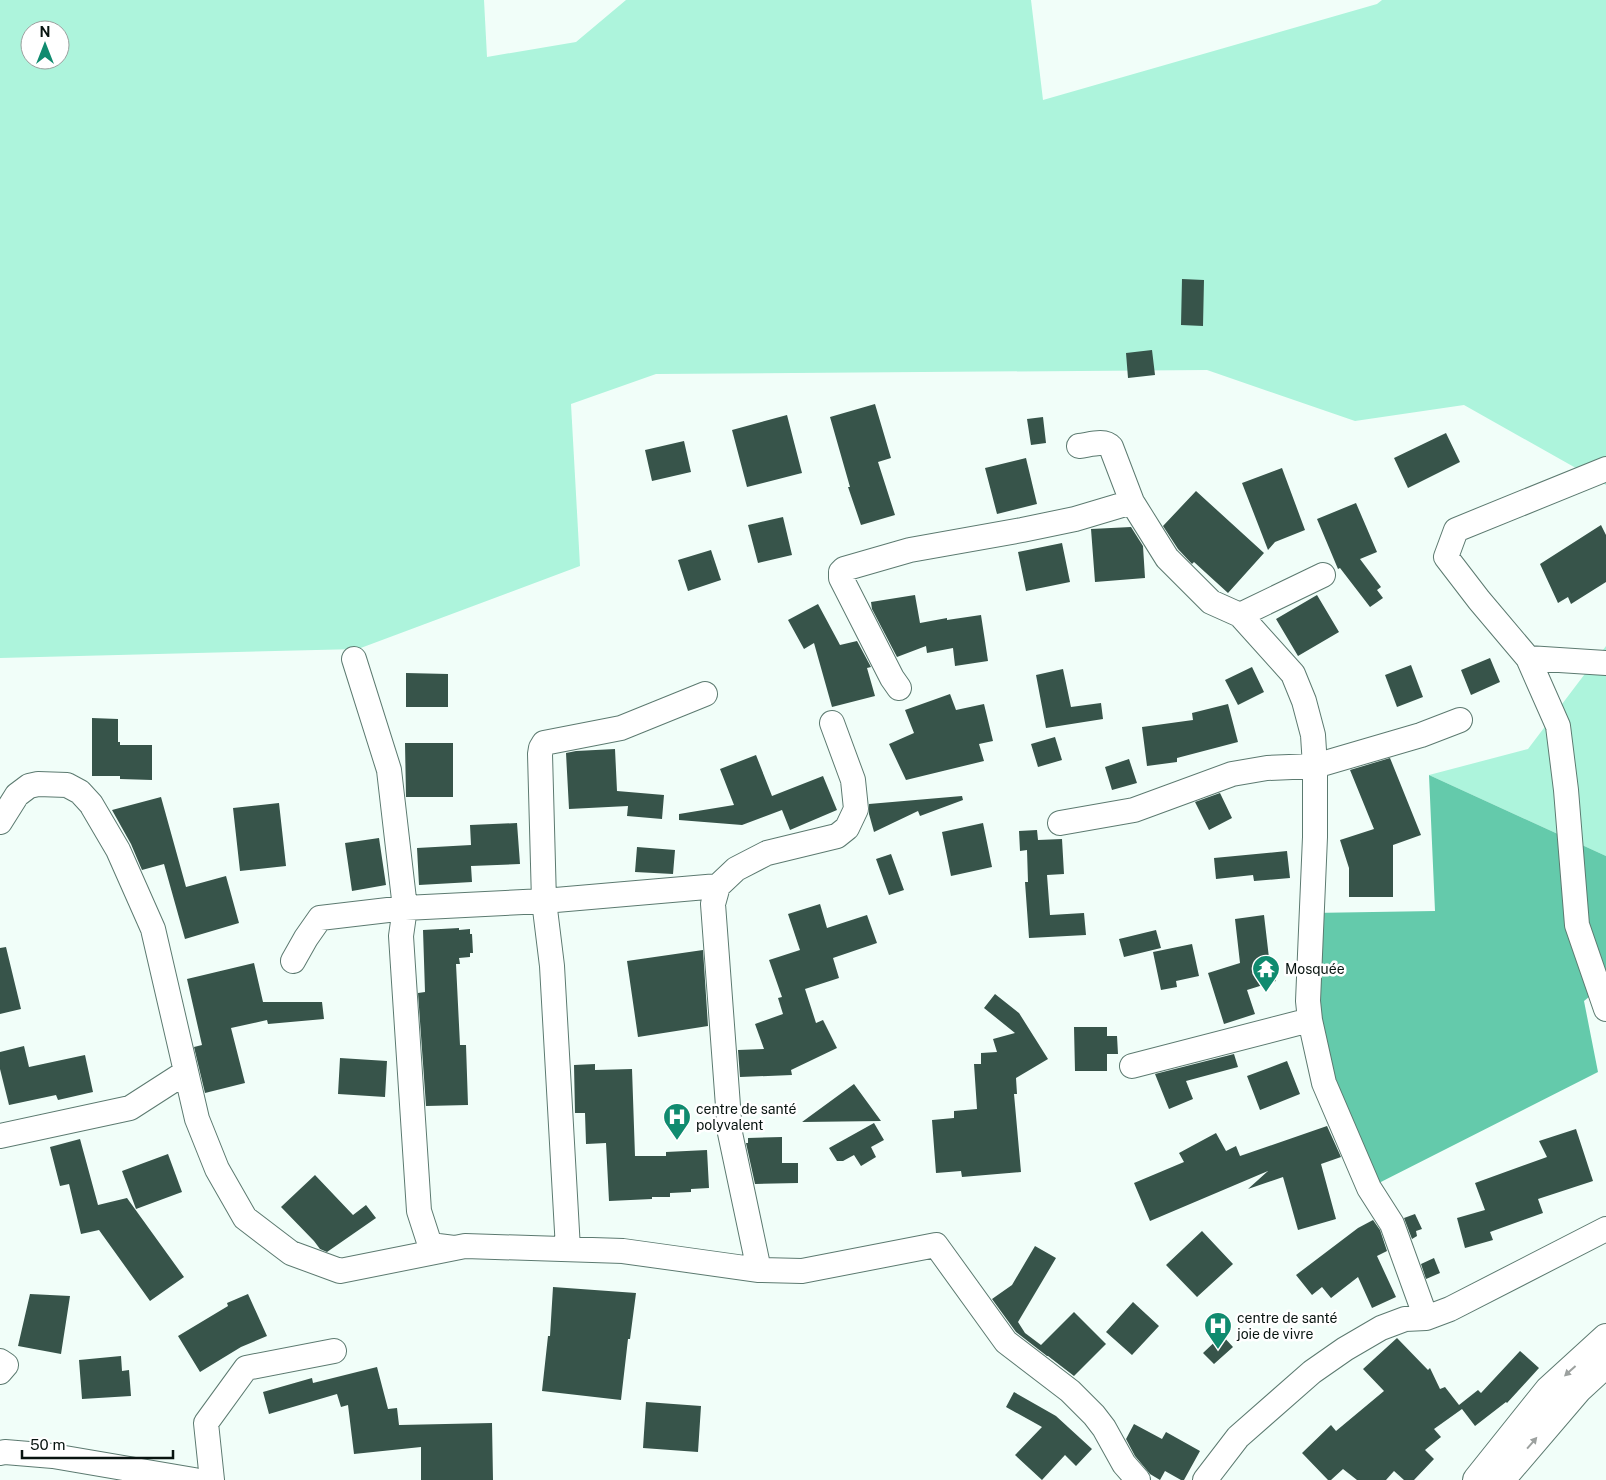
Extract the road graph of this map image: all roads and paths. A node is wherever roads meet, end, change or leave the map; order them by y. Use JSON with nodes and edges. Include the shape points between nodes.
{"nodes":[{"id":1,"x":1079,"y":446,"type":"dead end"},
{"id":2,"x":1606,"y":470,"type":"edge"},
{"id":3,"x":1132,"y":502,"type":"junction"},
{"id":4,"x":1323,"y":575,"type":"dead end"},
{"id":5,"x":1240,"y":615,"type":"junction"},
{"id":6,"x":1528,"y":658,"type":"junction"},
{"id":7,"x":354,"y":659,"type":"dead end"},
{"id":8,"x":1606,"y":663,"type":"edge"},
{"id":9,"x":899,"y":688,"type":"dead end"},
{"id":10,"x":705,"y":694,"type":"dead end"},
{"id":11,"x":1460,"y":720,"type":"dead end"},
{"id":12,"x":832,"y":723,"type":"dead end"},
{"id":13,"x":1315,"y":766,"type":"junction"},
{"id":14,"x":0,"y":822,"type":"edge"},
{"id":15,"x":1060,"y":824,"type":"dead end"},
{"id":16,"x":718,"y":886,"type":"junction"},
{"id":17,"x":544,"y":900,"type":"junction"},
{"id":18,"x":405,"y":908,"type":"junction"},
{"id":19,"x":293,"y":962,"type":"dead end"},
{"id":20,"x":1606,"y":1009,"type":"edge"},
{"id":21,"x":1310,"y":1020,"type":"junction"},
{"id":22,"x":1132,"y":1066,"type":"dead end"},
{"id":23,"x":186,"y":1072,"type":"junction"},
{"id":24,"x":0,"y":1136,"type":"edge"},
{"id":25,"x":1606,"y":1228,"type":"edge"},
{"id":26,"x":455,"y":1248,"type":"junction"},
{"id":27,"x":568,"y":1249,"type":"junction"},
{"id":28,"x":759,"y":1270,"type":"junction"},
{"id":29,"x":1426,"y":1318,"type":"junction"},
{"id":30,"x":1606,"y":1338,"type":"edge"},
{"id":31,"x":334,"y":1351,"type":"dead end"},
{"id":32,"x":0,"y":1361,"type":"edge"},
{"id":33,"x":1606,"y":1364,"type":"edge"},
{"id":34,"x":0,"y":1372,"type":"edge"},
{"id":35,"x":0,"y":1453,"type":"edge"},
{"id":36,"x":194,"y":1480,"type":"edge"},
{"id":37,"x":212,"y":1480,"type":"edge"},
{"id":38,"x":1138,"y":1480,"type":"edge"},
{"id":39,"x":1205,"y":1480,"type":"edge"},
{"id":40,"x":1477,"y":1480,"type":"edge"},
{"id":41,"x":1500,"y":1480,"type":"edge"}],
"edges":[{"from":1,"to":3,"type":"street","via":[[1104,443],[1112,447]]},
{"from":2,"to":6,"type":"street","via":[[1456,530],[1446,557]]},
{"from":3,"to":5,"type":"street","via":[[1167,558],[1211,602]]},
{"from":3,"to":9,"type":"street","via":[[1075,519],[910,550],[844,569],[841,578]]},
{"from":4,"to":5,"type":"street"},
{"from":5,"to":13,"type":"street","via":[[1293,674],[1313,735]]},
{"from":6,"to":8,"type":"street"},
{"from":6,"to":20,"type":"street","via":[[1558,726],[1577,925]]},
{"from":7,"to":18,"type":"street","via":[[389,770]]},
{"from":10,"to":17,"type":"street","via":[[621,728],[544,744],[540,754]]},
{"from":11,"to":13,"type":"street","via":[[1421,735]]},
{"from":12,"to":16,"type":"street","via":[[853,780],[856,809],[848,828],[837,836],[767,853],[736,869]]},
{"from":13,"to":15,"type":"street","via":[[1267,768],[1232,774],[1134,810]]},
{"from":13,"to":21,"type":"street"},
{"from":14,"to":23,"type":"street","via":[[17,795],[38,784],[67,785],[80,792],[91,804],[118,850],[152,929]]},
{"from":16,"to":17,"type":"street"},
{"from":16,"to":28,"type":"street","via":[[713,904],[730,1133]]},
{"from":17,"to":18,"type":"street"},
{"from":17,"to":27,"type":"street","via":[[552,966]]},
{"from":18,"to":19,"type":"street","via":[[320,918]]},
{"from":18,"to":26,"type":"street","via":[[402,936],[419,1211],[430,1245]]},
{"from":21,"to":22,"type":"street"},
{"from":21,"to":29,"type":"street","via":[[1324,1083],[1369,1188],[1392,1224]]},
{"from":23,"to":24,"type":"street","via":[[130,1108]]},
{"from":23,"to":26,"type":"street","via":[[197,1119],[217,1170],[245,1218],[291,1254],[340,1271]]},
{"from":25,"to":29,"type":"street","via":[[1450,1309]]},
{"from":26,"to":27,"type":"street"},
{"from":27,"to":28,"type":"street","via":[[623,1251]]},
{"from":28,"to":38,"type":"street","via":[[802,1271],[936,1245],[1006,1342],[1070,1391],[1094,1415],[1124,1464]]},
{"from":29,"to":39,"type":"street","via":[[1405,1319],[1381,1328],[1312,1372],[1238,1437]]},
{"from":30,"to":40,"type":"main road","one_way":true,"via":[[1549,1390]]},
{"from":31,"to":37,"type":"street","via":[[246,1368],[206,1423]]},
{"from":32,"to":34,"type":"street","via":[[6,1365]]},
{"from":41,"to":33,"type":"main road","one_way":true,"via":[[1578,1389]]},
{"from":35,"to":36,"type":"street","via":[[53,1456]]}]}
